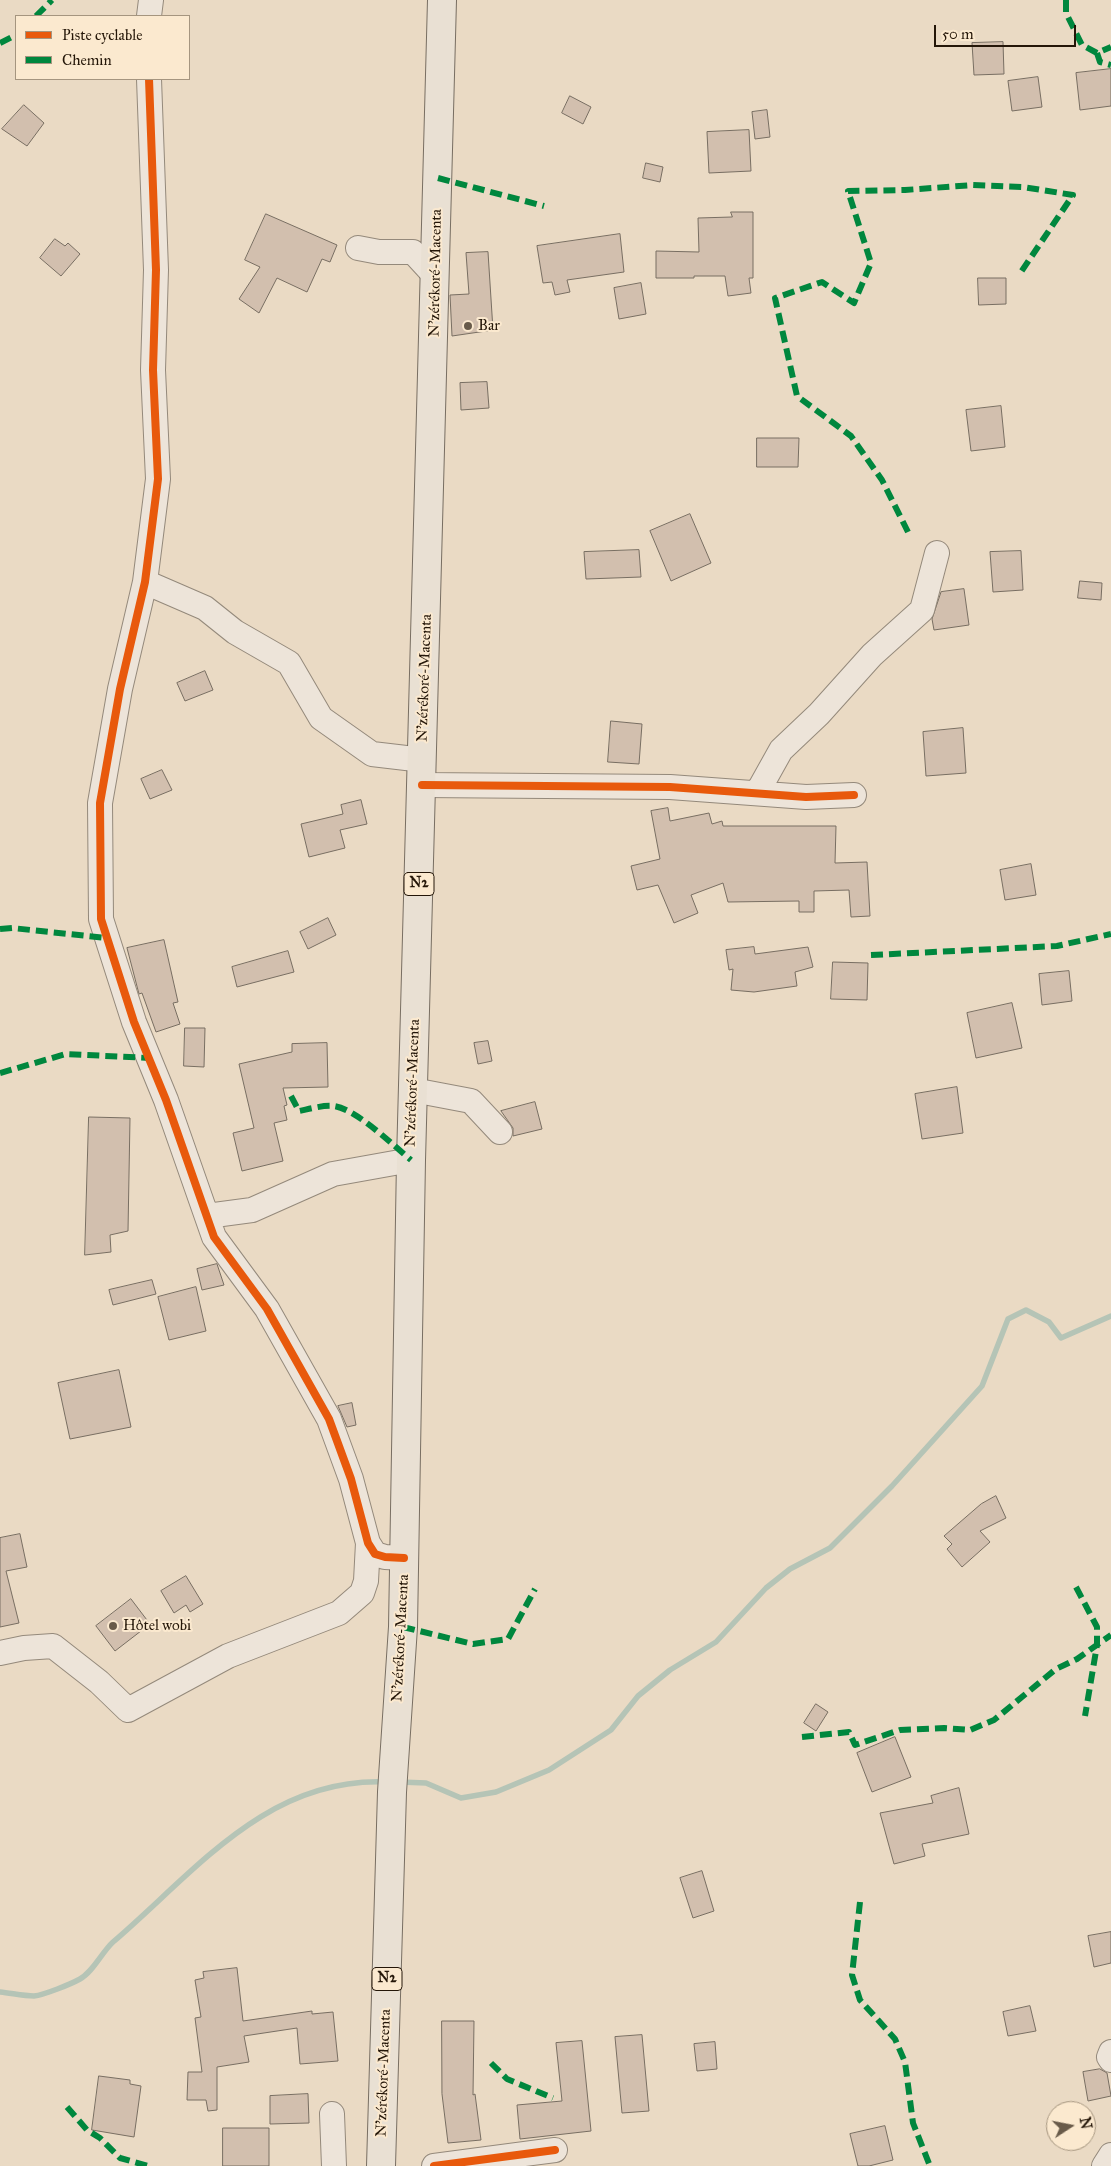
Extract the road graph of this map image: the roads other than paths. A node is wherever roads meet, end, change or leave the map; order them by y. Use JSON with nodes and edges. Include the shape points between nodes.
{"nodes":[{"id":1,"x":151,"y":0,"type":"edge"},
{"id":2,"x":442,"y":0,"type":"edge"},
{"id":3,"x":150,"y":15,"type":"edge"},
{"id":4,"x":150,"y":80,"type":"edge"},
{"id":5,"x":358,"y":248,"type":"dead end"},
{"id":6,"x":436,"y":277,"type":"junction"},
{"id":7,"x":936,"y":553,"type":"dead end"},
{"id":8,"x":145,"y":582,"type":"junction"},
{"id":9,"x":422,"y":772,"type":"junction"},
{"id":10,"x":757,"y":793,"type":"junction"},
{"id":11,"x":854,"y":795,"type":"dead end"},
{"id":12,"x":413,"y":1090,"type":"junction"},
{"id":13,"x":500,"y":1132,"type":"dead end"},
{"id":14,"x":411,"y":1160,"type":"junction"},
{"id":15,"x":207,"y":1216,"type":"junction"},
{"id":16,"x":368,"y":1542,"type":"junction"},
{"id":17,"x":404,"y":1558,"type":"junction"},
{"id":18,"x":0,"y":1653,"type":"edge"},
{"id":19,"x":1111,"y":2052,"type":"edge"},
{"id":20,"x":1111,"y":2060,"type":"edge"},
{"id":21,"x":332,"y":2114,"type":"dead end"},
{"id":22,"x":555,"y":2150,"type":"dead end"},
{"id":23,"x":1111,"y":2155,"type":"edge"},
{"id":24,"x":334,"y":2166,"type":"edge"},
{"id":25,"x":381,"y":2166,"type":"edge"},
{"id":26,"x":434,"y":2166,"type":"edge"},
{"id":27,"x":1104,"y":2166,"type":"edge"}],
"edges":[{"from":1,"to":3,"type":"street"},
{"from":2,"to":6,"type":"highway","name":"N'zérékoré-Macenta","number":"N2"},
{"from":4,"to":8,"type":"street","via":[[156,270],[153,370],[158,479]]},
{"from":5,"to":6,"type":"street","via":[[412,252]]},
{"from":6,"to":9,"type":"highway","name":"N'zérékoré-Macenta","number":"N2"},
{"from":7,"to":10,"type":"street","via":[[922,610],[872,654],[819,714],[781,750]]},
{"from":8,"to":9,"type":"street","via":[[205,608],[235,632],[289,663],[321,718],[372,754]]},
{"from":8,"to":15,"type":"street","via":[[120,689],[100,803],[101,919],[134,1022]]},
{"from":9,"to":10,"type":"street"},
{"from":9,"to":12,"type":"highway","name":"N'zérékoré-Macenta","number":"N2"},
{"from":10,"to":11,"type":"street","via":[[806,797]]},
{"from":12,"to":13,"type":"street","via":[[472,1101]]},
{"from":12,"to":14,"type":"highway","name":"N'zérékoré-Macenta","number":"N2"},
{"from":14,"to":15,"type":"street","via":[[332,1174],[252,1210]]},
{"from":14,"to":17,"type":"highway","name":"N'zérékoré-Macenta","number":"N2"},
{"from":15,"to":16,"type":"street","via":[[214,1237],[267,1309],[329,1419],[351,1479]]},
{"from":16,"to":17,"type":"street","via":[[376,1554],[385,1558]]},
{"from":16,"to":18,"type":"street","via":[[366,1581],[362,1593],[352,1604],[339,1613],[228,1656],[128,1710],[53,1646]]},
{"from":17,"to":25,"type":"highway","name":"N'zérékoré-Macenta","number":"N2","via":[[393,1780]]},
{"from":19,"to":20,"type":"street"},
{"from":21,"to":24,"type":"street"},
{"from":22,"to":26,"type":"street"},
{"from":23,"to":27,"type":"street"}]}
